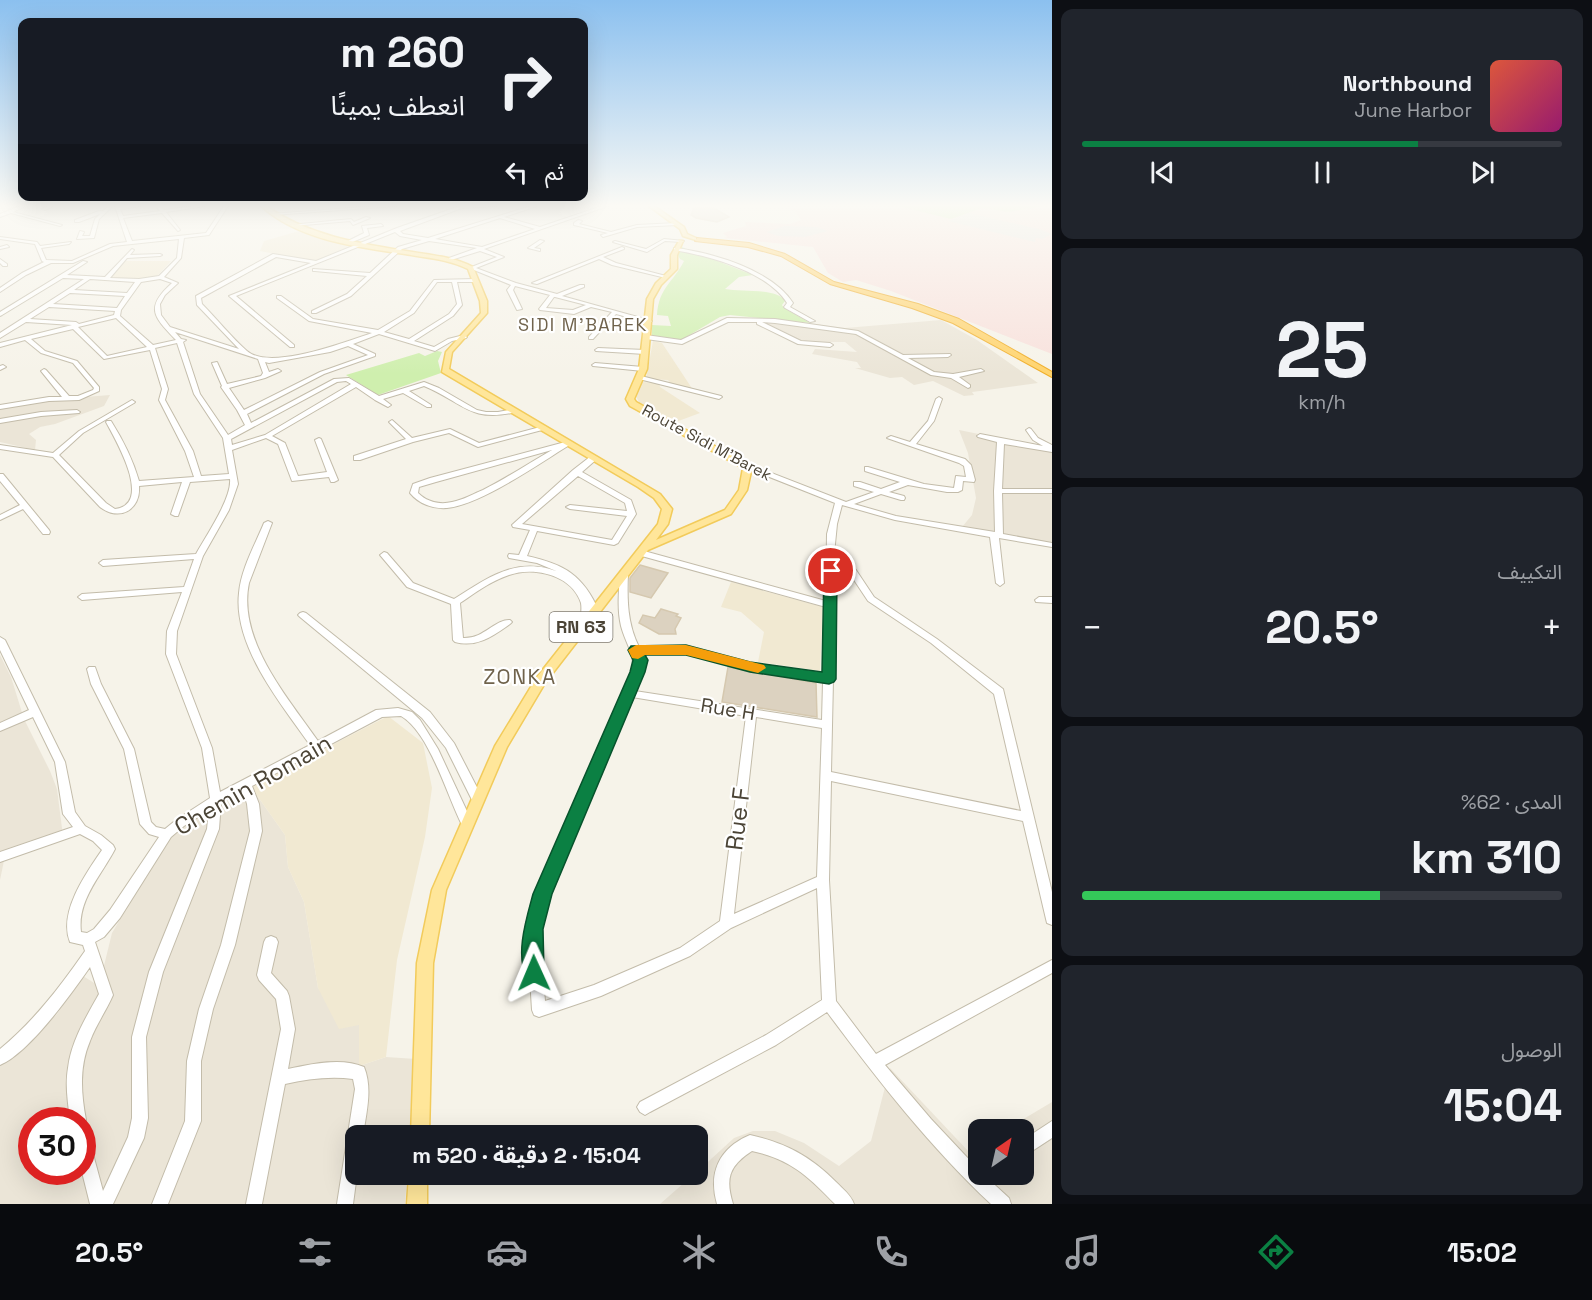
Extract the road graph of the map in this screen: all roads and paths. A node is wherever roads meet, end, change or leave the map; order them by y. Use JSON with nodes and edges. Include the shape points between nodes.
{"nodes":[{"id":1,"x":2,"y":262,"type":"edge"},
{"id":2,"x":49,"y":262,"type":"edge"},
{"id":3,"x":84,"y":262,"type":"edge"},
{"id":4,"x":121,"y":262,"type":"edge"},
{"id":5,"x":175,"y":262,"type":"edge"},
{"id":6,"x":262,"y":262,"type":"edge"},
{"id":7,"x":316,"y":262,"type":"edge"},
{"id":8,"x":384,"y":262,"type":"edge"},
{"id":9,"x":457,"y":262,"type":"edge"},
{"id":10,"x":493,"y":262,"type":"edge"},
{"id":11,"x":585,"y":262,"type":"edge"},
{"id":12,"x":610,"y":262,"type":"edge"},
{"id":13,"x":676,"y":262,"type":"edge"},
{"id":14,"x":722,"y":262,"type":"edge"},
{"id":15,"x":792,"y":262,"type":"edge"},
{"id":16,"x":796,"y":262,"type":"edge"},
{"id":17,"x":5,"y":265,"type":"dead end"},
{"id":18,"x":315,"y":270,"type":"dead end"},
{"id":19,"x":472,"y":274,"type":"junction"},
{"id":20,"x":371,"y":275,"type":"junction"},
{"id":21,"x":60,"y":276,"type":"junction"},
{"id":22,"x":161,"y":277,"type":"junction"},
{"id":23,"x":664,"y":277,"type":"junction"},
{"id":24,"x":89,"y":278,"type":"junction"},
{"id":25,"x":106,"y":279,"type":"junction"},
{"id":26,"x":139,"y":281,"type":"junction"},
{"id":27,"x":454,"y":281,"type":"junction"},
{"id":28,"x":175,"y":283,"type":"junction"},
{"id":29,"x":535,"y":283,"type":"dead end"},
{"id":30,"x":514,"y":284,"type":"junction"},
{"id":31,"x":582,"y":286,"type":"dead end"},
{"id":32,"x":0,"y":290,"type":"edge"},
{"id":33,"x":69,"y":291,"type":"junction"},
{"id":34,"x":128,"y":295,"type":"junction"},
{"id":35,"x":555,"y":295,"type":"junction"},
{"id":36,"x":279,"y":297,"type":"dead end"},
{"id":37,"x":47,"y":305,"type":"junction"},
{"id":38,"x":591,"y":305,"type":"junction"},
{"id":39,"x":519,"y":309,"type":"dead end"},
{"id":40,"x":314,"y":312,"type":"dead end"},
{"id":41,"x":615,"y":312,"type":"junction"},
{"id":42,"x":118,"y":313,"type":"junction"},
{"id":43,"x":0,"y":314,"type":"edge"},
{"id":44,"x":24,"y":320,"type":"junction"},
{"id":45,"x":649,"y":321,"type":"junction"},
{"id":46,"x":756,"y":321,"type":"junction"},
{"id":47,"x":812,"y":321,"type":"dead end"},
{"id":48,"x":85,"y":324,"type":"junction"},
{"id":49,"x":74,"y":327,"type":"junction"},
{"id":50,"x":168,"y":328,"type":"junction"},
{"id":51,"x":379,"y":332,"type":"junction"},
{"id":52,"x":0,"y":336,"type":"edge"},
{"id":53,"x":194,"y":337,"type":"junction"},
{"id":54,"x":464,"y":337,"type":"junction"},
{"id":55,"x":591,"y":338,"type":"dead end"},
{"id":56,"x":646,"y":338,"type":"junction"},
{"id":57,"x":27,"y":339,"type":"junction"},
{"id":58,"x":179,"y":340,"type":"junction"},
{"id":59,"x":410,"y":341,"type":"junction"},
{"id":60,"x":349,"y":344,"type":"junction"},
{"id":61,"x":0,"y":345,"type":"edge"},
{"id":62,"x":830,"y":345,"type":"dead end"},
{"id":63,"x":292,"y":346,"type":"dead end"},
{"id":64,"x":152,"y":348,"type":"junction"},
{"id":65,"x":598,"y":350,"type":"dead end"},
{"id":66,"x":645,"y":352,"type":"junction"},
{"id":67,"x":246,"y":353,"type":"junction"},
{"id":68,"x":948,"y":355,"type":"dead end"},
{"id":69,"x":900,"y":356,"type":"junction"},
{"id":70,"x":261,"y":359,"type":"junction"},
{"id":71,"x":215,"y":363,"type":"dead end"},
{"id":72,"x":595,"y":365,"type":"dead end"},
{"id":73,"x":643,"y":369,"type":"junction"},
{"id":74,"x":44,"y":371,"type":"dead end"},
{"id":75,"x":278,"y":371,"type":"dead end"},
{"id":76,"x":981,"y":371,"type":"dead end"},
{"id":77,"x":1052,"y":375,"type":"edge"},
{"id":78,"x":953,"y":376,"type":"junction"},
{"id":79,"x":263,"y":377,"type":"junction"},
{"id":80,"x":641,"y":378,"type":"junction"},
{"id":81,"x":1052,"y":380,"type":"edge"},
{"id":82,"x":355,"y":385,"type":"junction"},
{"id":83,"x":968,"y":386,"type":"dead end"},
{"id":84,"x":224,"y":387,"type":"junction"},
{"id":85,"x":403,"y":390,"type":"junction"},
{"id":86,"x":719,"y":397,"type":"dead end"},
{"id":87,"x":67,"y":398,"type":"junction"},
{"id":88,"x":377,"y":399,"type":"junction"},
{"id":89,"x":939,"y":399,"type":"dead end"},
{"id":90,"x":132,"y":402,"type":"dead end"},
{"id":91,"x":0,"y":403,"type":"edge"},
{"id":92,"x":388,"y":405,"type":"dead end"},
{"id":93,"x":429,"y":406,"type":"dead end"},
{"id":94,"x":514,"y":411,"type":"junction"},
{"id":95,"x":77,"y":412,"type":"dead end"},
{"id":96,"x":244,"y":412,"type":"junction"},
{"id":97,"x":0,"y":421,"type":"edge"},
{"id":98,"x":109,"y":422,"type":"dead end"},
{"id":99,"x":392,"y":422,"type":"dead end"},
{"id":100,"x":249,"y":426,"type":"junction"},
{"id":101,"x":544,"y":428,"type":"junction"},
{"id":102,"x":1029,"y":430,"type":"dead end"},
{"id":103,"x":267,"y":436,"type":"junction"},
{"id":104,"x":980,"y":436,"type":"dead end"},
{"id":105,"x":891,"y":438,"type":"dead end"},
{"id":106,"x":319,"y":440,"type":"dead end"},
{"id":107,"x":411,"y":440,"type":"junction"},
{"id":108,"x":1001,"y":441,"type":"junction"},
{"id":109,"x":228,"y":443,"type":"junction"},
{"id":110,"x":569,"y":443,"type":"junction"},
{"id":111,"x":912,"y":444,"type":"junction"},
{"id":112,"x":0,"y":447,"type":"edge"},
{"id":113,"x":1052,"y":449,"type":"edge"},
{"id":114,"x":55,"y":455,"type":"junction"},
{"id":115,"x":357,"y":458,"type":"dead end"},
{"id":116,"x":594,"y":458,"type":"junction"},
{"id":117,"x":748,"y":467,"type":"junction"},
{"id":118,"x":868,"y":468,"type":"dead end"},
{"id":119,"x":576,"y":472,"type":"junction"},
{"id":120,"x":0,"y":476,"type":"edge"},
{"id":121,"x":233,"y":476,"type":"junction"},
{"id":122,"x":187,"y":479,"type":"junction"},
{"id":123,"x":198,"y":479,"type":"junction"},
{"id":124,"x":908,"y":482,"type":"junction"},
{"id":125,"x":136,"y":484,"type":"junction"},
{"id":126,"x":857,"y":484,"type":"dead end"},
{"id":127,"x":881,"y":491,"type":"junction"},
{"id":128,"x":998,"y":491,"type":"junction"},
{"id":129,"x":1052,"y":491,"type":"edge"},
{"id":130,"x":901,"y":498,"type":"dead end"},
{"id":131,"x":843,"y":503,"type":"junction"},
{"id":132,"x":24,"y":506,"type":"junction"},
{"id":133,"x":570,"y":507,"type":"dead end"},
{"id":134,"x":175,"y":514,"type":"dead end"},
{"id":135,"x":632,"y":514,"type":"junction"},
{"id":136,"x":0,"y":518,"type":"edge"},
{"id":137,"x":268,"y":523,"type":"dead end"},
{"id":138,"x":534,"y":530,"type":"junction"},
{"id":139,"x":46,"y":532,"type":"dead end"},
{"id":140,"x":997,"y":535,"type":"junction"},
{"id":141,"x":1052,"y":545,"type":"edge"},
{"id":142,"x":643,"y":550,"type":"junction"},
{"id":143,"x":384,"y":555,"type":"dead end"},
{"id":144,"x":830,"y":555,"type":"junction"},
{"id":145,"x":200,"y":556,"type":"junction"},
{"id":146,"x":512,"y":556,"type":"dead end"},
{"id":147,"x":522,"y":558,"type":"junction"},
{"id":148,"x":103,"y":563,"type":"dead end"},
{"id":149,"x":624,"y":573,"type":"junction"},
{"id":150,"x":1000,"y":583,"type":"dead end"},
{"id":151,"x":188,"y":589,"type":"junction"},
{"id":152,"x":82,"y":597,"type":"dead end"},
{"id":153,"x":1039,"y":600,"type":"dead end"},
{"id":154,"x":1052,"y":600,"type":"edge"},
{"id":155,"x":455,"y":602,"type":"junction"},
{"id":156,"x":830,"y":605,"type":"junction"},
{"id":157,"x":594,"y":611,"type":"junction"},
{"id":158,"x":303,"y":615,"type":"dead end"},
{"id":159,"x":507,"y":622,"type":"dead end"},
{"id":160,"x":585,"y":622,"type":"junction"},
{"id":161,"x":0,"y":640,"type":"edge"},
{"id":162,"x":636,"y":650,"type":"junction"},
{"id":163,"x":92,"y":669,"type":"dead end"},
{"id":164,"x":829,"y":679,"type":"junction"},
{"id":165,"x":628,"y":693,"type":"junction"},
{"id":166,"x":34,"y":708,"type":"junction"},
{"id":167,"x":751,"y":713,"type":"junction"},
{"id":168,"x":0,"y":722,"type":"edge"},
{"id":169,"x":828,"y":725,"type":"junction"},
{"id":170,"x":0,"y":727,"type":"edge"},
{"id":171,"x":316,"y":746,"type":"junction"},
{"id":172,"x":828,"y":776,"type":"junction"},
{"id":173,"x":246,"y":785,"type":"junction"},
{"id":174,"x":477,"y":799,"type":"junction"},
{"id":175,"x":216,"y":800,"type":"junction"},
{"id":176,"x":1029,"y":817,"type":"junction"},
{"id":177,"x":466,"y":822,"type":"junction"},
{"id":178,"x":81,"y":829,"type":"junction"},
{"id":179,"x":166,"y":834,"type":"junction"},
{"id":180,"x":0,"y":857,"type":"edge"},
{"id":181,"x":823,"y":880,"type":"junction"},
{"id":182,"x":1052,"y":919,"type":"edge"},
{"id":183,"x":726,"y":924,"type":"junction"},
{"id":184,"x":88,"y":939,"type":"junction"},
{"id":185,"x":271,"y":942,"type":"dead end"},
{"id":186,"x":91,"y":954,"type":"junction"},
{"id":187,"x":1052,"y":966,"type":"edge"},
{"id":188,"x":829,"y":1003,"type":"junction"},
{"id":189,"x":0,"y":1058,"type":"edge"},
{"id":190,"x":874,"y":1063,"type":"junction"},
{"id":191,"x":280,"y":1078,"type":"junction"},
{"id":192,"x":75,"y":1107,"type":"edge"},
{"id":193,"x":645,"y":1107,"type":"dead end"},
{"id":194,"x":421,"y":1125,"type":"edge"},
{"id":195,"x":1052,"y":1130,"type":"edge"},
{"id":196,"x":1034,"y":1142,"type":"edge"},
{"id":197,"x":968,"y":1162,"type":"edge"},
{"id":198,"x":93,"y":1185,"type":"edge"},
{"id":199,"x":418,"y":1185,"type":"edge"},
{"id":200,"x":987,"y":1185,"type":"edge"},
{"id":201,"x":999,"y":1203,"type":"edge"},
{"id":202,"x":98,"y":1204,"type":"edge"},
{"id":203,"x":105,"y":1204,"type":"edge"},
{"id":204,"x":160,"y":1204,"type":"edge"},
{"id":205,"x":254,"y":1204,"type":"edge"},
{"id":206,"x":345,"y":1204,"type":"edge"},
{"id":207,"x":417,"y":1204,"type":"edge"},
{"id":208,"x":725,"y":1204,"type":"edge"},
{"id":209,"x":846,"y":1204,"type":"edge"}],
"edges":[{"from":1,"to":17,"type":"street"},
{"from":2,"to":32,"type":"street"},
{"from":3,"to":21,"type":"street"},
{"from":4,"to":25,"type":"street"},
{"from":5,"to":22,"type":"street"},
{"from":6,"to":67,"type":"street","via":[[198,297],[200,304]]},
{"from":7,"to":63,"type":"street","via":[[232,296]]},
{"from":8,"to":20,"type":"street"},
{"from":9,"to":19,"type":"main road"},
{"from":10,"to":19,"type":"street"},
{"from":11,"to":29,"type":"street"},
{"from":12,"to":23,"type":"street"},
{"from":13,"to":23,"type":"main road","name":"Route Sidi M'Barek"},
{"from":14,"to":47,"type":"street","via":[[765,280],[788,296],[787,307]]},
{"from":15,"to":81,"type":"highway","via":[[832,286],[941,318]]},
{"from":16,"to":77,"type":"highway","via":[[832,283],[966,325]]},
{"from":18,"to":20,"type":"street"},
{"from":19,"to":27,"type":"street"},
{"from":19,"to":30,"type":"street"},
{"from":19,"to":54,"type":"main road","number":"RN 63","via":[[485,307],[479,321]]},
{"from":20,"to":40,"type":"street","via":[[349,295]]},
{"from":21,"to":24,"type":"street"},
{"from":21,"to":43,"type":"street"},
{"from":22,"to":26,"type":"street"},
{"from":22,"to":28,"type":"street"},
{"from":23,"to":45,"type":"main road","name":"Route Sidi M'Barek","via":[[651,299]]},
{"from":24,"to":25,"type":"street"},
{"from":24,"to":33,"type":"street"},
{"from":25,"to":26,"type":"street"},
{"from":26,"to":28,"type":"street"},
{"from":26,"to":34,"type":"street"},
{"from":27,"to":51,"type":"street","via":[[436,280],[412,312]]},
{"from":27,"to":59,"type":"street","via":[[460,304],[451,315]]},
{"from":28,"to":50,"type":"street","via":[[159,299],[156,308]]},
{"from":30,"to":35,"type":"street"},
{"from":30,"to":39,"type":"street","via":[[510,290]]},
{"from":31,"to":35,"type":"street"},
{"from":33,"to":34,"type":"street"},
{"from":33,"to":37,"type":"street"},
{"from":34,"to":42,"type":"street"},
{"from":35,"to":38,"type":"street"},
{"from":35,"to":38,"type":"street","via":[[543,309],[574,312]]},
{"from":36,"to":51,"type":"street","via":[[311,320]]},
{"from":37,"to":42,"type":"street"},
{"from":37,"to":44,"type":"street"},
{"from":38,"to":41,"type":"street"},
{"from":41,"to":45,"type":"street"},
{"from":41,"to":55,"type":"street"},
{"from":42,"to":48,"type":"street"},
{"from":42,"to":64,"type":"street"},
{"from":44,"to":48,"type":"street"},
{"from":44,"to":52,"type":"street"},
{"from":45,"to":56,"type":"main road","name":"Route Sidi M'Barek"},
{"from":46,"to":56,"type":"street","via":[[723,321],[682,342]]},
{"from":46,"to":62,"type":"street","via":[[800,344]]},
{"from":46,"to":69,"type":"street","via":[[848,330]]},
{"from":48,"to":49,"type":"street"},
{"from":49,"to":57,"type":"street"},
{"from":49,"to":64,"type":"street","via":[[106,358]]},
{"from":50,"to":53,"type":"street"},
{"from":50,"to":58,"type":"street"},
{"from":51,"to":59,"type":"street"},
{"from":51,"to":60,"type":"street"},
{"from":53,"to":58,"type":"street"},
{"from":53,"to":67,"type":"street"},
{"from":54,"to":59,"type":"street","via":[[435,349]]},
{"from":54,"to":94,"type":"main road","number":"RN 63","via":[[449,352],[445,370]]},
{"from":56,"to":66,"type":"main road","name":"Route Sidi M'Barek"},
{"from":57,"to":61,"type":"street"},
{"from":57,"to":87,"type":"street","via":[[43,352],[75,362],[97,387],[86,397]]},
{"from":58,"to":64,"type":"street"},
{"from":58,"to":109,"type":"street","via":[[197,394]]},
{"from":60,"to":70,"type":"street","via":[[282,360]]},
{"from":60,"to":96,"type":"street","via":[[373,355],[321,373]]},
{"from":64,"to":123,"type":"street","via":[[165,389],[162,400],[189,451]]},
{"from":65,"to":66,"type":"street"},
{"from":66,"to":73,"type":"main road","name":"Route Sidi M'Barek"},
{"from":67,"to":70,"type":"street"},
{"from":68,"to":69,"type":"street"},
{"from":69,"to":78,"type":"street","via":[[933,374]]},
{"from":70,"to":79,"type":"street","via":[[266,369]]},
{"from":71,"to":84,"type":"street"},
{"from":72,"to":73,"type":"street"},
{"from":73,"to":80,"type":"main road","name":"Route Sidi M'Barek"},
{"from":74,"to":87,"type":"street"},
{"from":75,"to":79,"type":"street"},
{"from":76,"to":78,"type":"street"},
{"from":78,"to":83,"type":"street"},
{"from":79,"to":84,"type":"street"},
{"from":80,"to":86,"type":"street"},
{"from":80,"to":117,"type":"main road","name":"Route Sidi M'Barek","via":[[630,394],[633,404]]},
{"from":82,"to":88,"type":"street"},
{"from":82,"to":100,"type":"street","via":[[347,379],[336,380]]},
{"from":82,"to":103,"type":"street"},
{"from":84,"to":96,"type":"street"},
{"from":85,"to":88,"type":"street"},
{"from":85,"to":93,"type":"street"},
{"from":85,"to":94,"type":"street","via":[[424,384],[475,412],[494,416]]},
{"from":87,"to":91,"type":"street"},
{"from":88,"to":92,"type":"street"},
{"from":89,"to":111,"type":"street","via":[[931,421]]},
{"from":90,"to":114,"type":"street","via":[[81,432]]},
{"from":94,"to":101,"type":"main road","number":"RN 63"},
{"from":95,"to":97,"type":"street"},
{"from":96,"to":100,"type":"street"},
{"from":98,"to":125,"type":"street","via":[[134,470]]},
{"from":99,"to":107,"type":"street"},
{"from":100,"to":109,"type":"street"},
{"from":101,"to":107,"type":"street","via":[[478,446],[450,431]]},
{"from":101,"to":110,"type":"main road","number":"RN 63"},
{"from":102,"to":113,"type":"street","via":[[1035,439]]},
{"from":103,"to":106,"type":"street","via":[[281,443],[296,479],[332,477]]},
{"from":103,"to":109,"type":"street"},
{"from":104,"to":108,"type":"street"},
{"from":105,"to":111,"type":"street"},
{"from":107,"to":115,"type":"street"},
{"from":108,"to":113,"type":"street"},
{"from":108,"to":128,"type":"street"},
{"from":109,"to":121,"type":"street"},
{"from":110,"to":110,"type":"street","via":[[461,502],[432,504],[414,493],[416,486],[433,480]]},
{"from":110,"to":116,"type":"main road","number":"RN 63"},
{"from":111,"to":124,"type":"street","via":[[965,463],[971,480],[959,478],[959,488],[954,490]]},
{"from":112,"to":114,"type":"street"},
{"from":114,"to":125,"type":"street","via":[[110,512],[126,509],[133,502]]},
{"from":116,"to":119,"type":"street"},
{"from":116,"to":142,"type":"main road","number":"RN 63","via":[[657,496],[667,509],[663,524]]},
{"from":117,"to":131,"type":"street","name":"Route Sidi M'Barek"},
{"from":117,"to":142,"type":"main road","via":[[743,490],[728,512]]},
{"from":118,"to":124,"type":"street"},
{"from":119,"to":135,"type":"street","via":[[628,502]]},
{"from":119,"to":138,"type":"street","via":[[516,525]]},
{"from":120,"to":132,"type":"street"},
{"from":121,"to":123,"type":"street"},
{"from":121,"to":145,"type":"street","via":[[225,510]]},
{"from":122,"to":123,"type":"street"},
{"from":122,"to":125,"type":"street"},
{"from":122,"to":134,"type":"street"},
{"from":124,"to":127,"type":"street"},
{"from":126,"to":127,"type":"street"},
{"from":127,"to":130,"type":"street"},
{"from":127,"to":131,"type":"street"},
{"from":128,"to":129,"type":"street"},
{"from":128,"to":140,"type":"street"},
{"from":131,"to":140,"type":"street","name":"Route Sidi M'Barek","via":[[910,522]]},
{"from":131,"to":144,"type":"street","via":[[831,523]]},
{"from":132,"to":136,"type":"street"},
{"from":132,"to":139,"type":"street"},
{"from":133,"to":135,"type":"street"},
{"from":135,"to":138,"type":"street","via":[[614,543]]},
{"from":137,"to":171,"type":"street","via":[[243,590],[242,607],[256,653]]},
{"from":138,"to":147,"type":"street"},
{"from":140,"to":141,"type":"street","name":"Route Sidi M'Barek"},
{"from":140,"to":150,"type":"street"},
{"from":142,"to":149,"type":"main road","number":"RN 63"},
{"from":142,"to":156,"type":"street"},
{"from":143,"to":155,"type":"street","via":[[410,585]]},
{"from":144,"to":156,"type":"street"},
{"from":144,"to":176,"type":"street","via":[[853,572],[871,599],[996,688]]},
{"from":145,"to":148,"type":"street"},
{"from":145,"to":151,"type":"street"},
{"from":146,"to":147,"type":"street"},
{"from":147,"to":157,"type":"street","via":[[551,565],[574,578],[588,594]]},
{"from":149,"to":157,"type":"main road","number":"RN 63"},
{"from":149,"to":162,"type":"street","via":[[626,628]]},
{"from":151,"to":152,"type":"street"},
{"from":151,"to":175,"type":"street","via":[[172,631],[171,654],[207,748]]},
{"from":153,"to":154,"type":"street"},
{"from":155,"to":159,"type":"street","via":[[458,640],[481,639]]},
{"from":155,"to":160,"type":"street","via":[[500,575],[527,568],[542,569],[569,582],[585,603]]},
{"from":156,"to":164,"type":"street"},
{"from":157,"to":160,"type":"main road","number":"RN 63"},
{"from":158,"to":174,"type":"street","via":[[426,715],[450,746]]},
{"from":160,"to":174,"type":"main road","number":"RN 63","via":[[541,680],[501,746]]},
{"from":161,"to":166,"type":"street"},
{"from":162,"to":164,"type":"street","via":[[686,650],[750,667]]},
{"from":162,"to":165,"type":"street","via":[[640,660]]},
{"from":163,"to":179,"type":"street","via":[[129,749],[146,824],[153,831]]},
{"from":164,"to":169,"type":"street"},
{"from":165,"to":167,"type":"street","name":"Rue H"},
{"from":165,"to":183,"type":"street","via":[[542,894],[533,929],[539,1010],[596,991],[685,952]]},
{"from":166,"to":168,"type":"street"},
{"from":166,"to":170,"type":"street"},
{"from":166,"to":178,"type":"street","via":[[60,762],[69,814]]},
{"from":167,"to":169,"type":"street","name":"Rue H"},
{"from":167,"to":183,"type":"street","name":"Rue F"},
{"from":169,"to":172,"type":"street"},
{"from":171,"to":173,"type":"street","name":"Chemin Romain"},
{"from":171,"to":177,"type":"street","name":"Chemin Romain","via":[[380,713],[407,715],[425,737]]},
{"from":172,"to":176,"type":"street"},
{"from":172,"to":181,"type":"street"},
{"from":173,"to":175,"type":"street","name":"Chemin Romain"},
{"from":173,"to":204,"type":"street","via":[[256,831],[194,1062],[193,1121]]},
{"from":174,"to":177,"type":"main road","number":"RN 63"},
{"from":175,"to":179,"type":"street","name":"Chemin Romain"},
{"from":175,"to":203,"type":"street","via":[[213,829],[156,972],[139,1037],[140,1118],[136,1138]]},
{"from":176,"to":182,"type":"street"},
{"from":177,"to":194,"type":"main road","number":"RN 63","via":[[439,890],[430,929]]},
{"from":178,"to":180,"type":"street"},
{"from":178,"to":184,"type":"street","via":[[109,849],[76,907],[75,938]]},
{"from":179,"to":184,"type":"street","name":"Chemin Romain","via":[[115,914],[99,933]]},
{"from":181,"to":183,"type":"street"},
{"from":181,"to":188,"type":"street"},
{"from":184,"to":186,"type":"street"},
{"from":185,"to":191,"type":"street","via":[[264,975],[282,996],[288,1029]]},
{"from":186,"to":189,"type":"street","via":[[44,1015]]},
{"from":186,"to":192,"type":"street","via":[[106,994],[76,1053],[72,1090]]},
{"from":187,"to":190,"type":"street"},
{"from":188,"to":190,"type":"street"},
{"from":188,"to":193,"type":"street","via":[[771,1040]]},
{"from":190,"to":197,"type":"street"},
{"from":191,"to":205,"type":"street"},
{"from":191,"to":206,"type":"street","via":[[307,1071],[359,1072],[362,1089]]},
{"from":195,"to":196,"type":"street"},
{"from":198,"to":202,"type":"street"},
{"from":199,"to":207,"type":"main road"},
{"from":200,"to":201,"type":"street"},
{"from":208,"to":209,"type":"street","via":[[719,1184],[723,1170],[733,1154],[750,1143],[792,1155]]}]}
